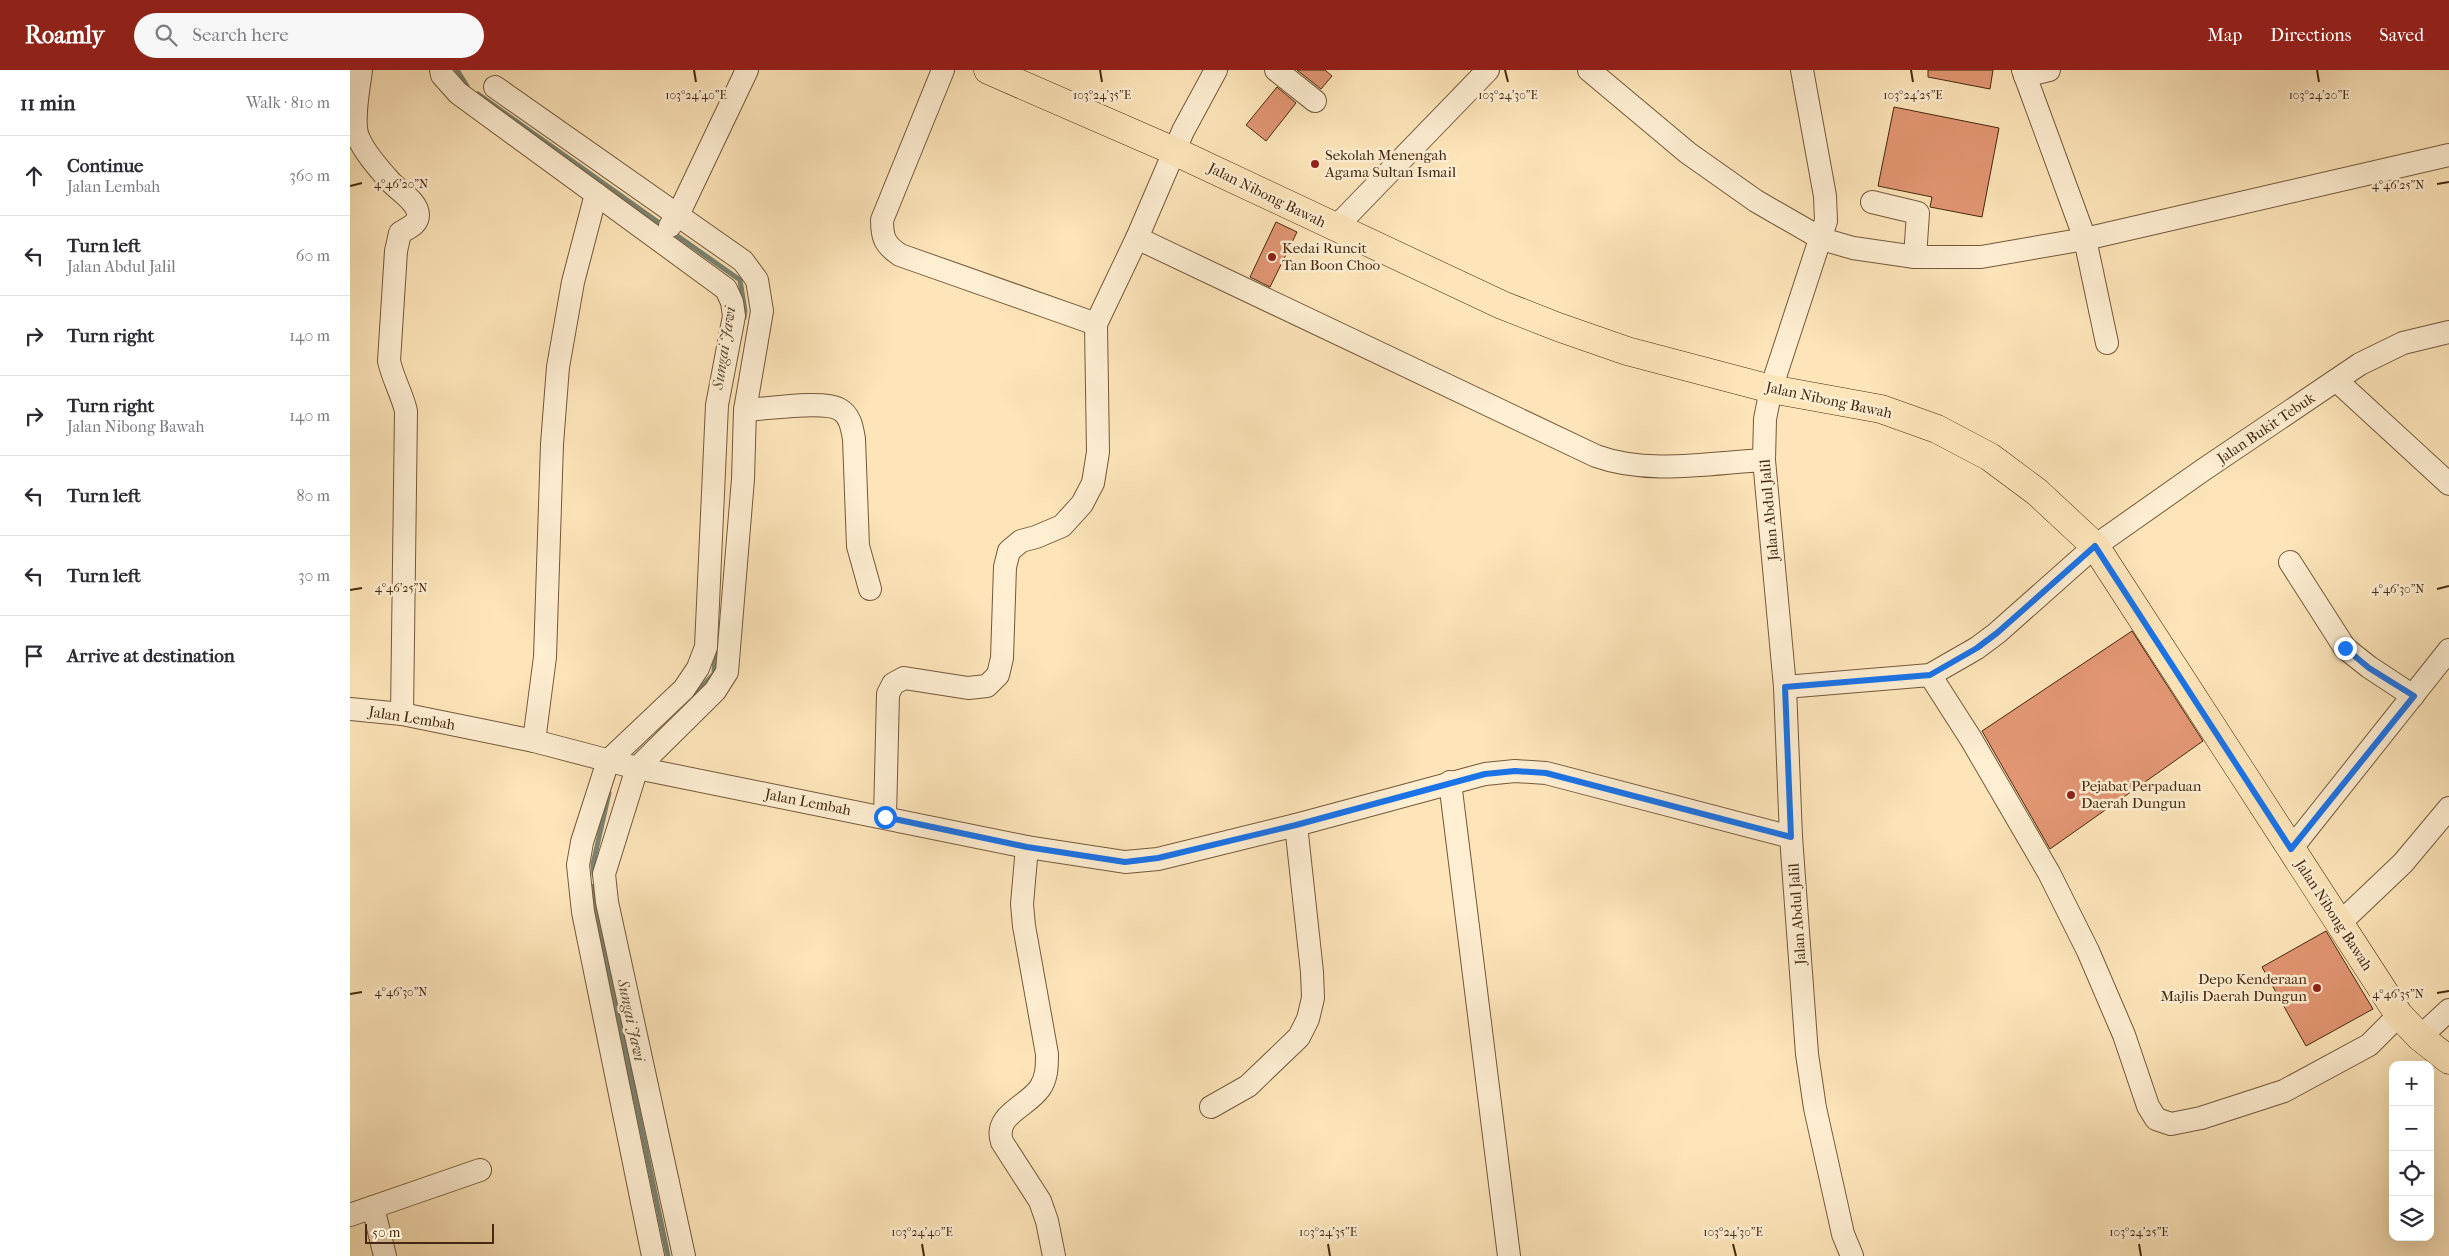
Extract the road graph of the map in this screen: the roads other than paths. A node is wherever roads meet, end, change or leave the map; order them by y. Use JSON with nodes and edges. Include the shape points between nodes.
{"nodes":[{"id":1,"x":361,"y":70,"type":"edge"},
{"id":2,"x":441,"y":70,"type":"edge"},
{"id":3,"x":747,"y":70,"type":"edge"},
{"id":4,"x":943,"y":70,"type":"edge"},
{"id":5,"x":988,"y":70,"type":"edge"},
{"id":6,"x":1216,"y":70,"type":"edge"},
{"id":7,"x":1276,"y":70,"type":"edge"},
{"id":8,"x":1488,"y":70,"type":"edge"},
{"id":9,"x":1589,"y":70,"type":"edge"},
{"id":10,"x":1802,"y":70,"type":"edge"},
{"id":11,"x":2050,"y":70,"type":"edge"},
{"id":12,"x":2024,"y":73,"type":"edge"},
{"id":13,"x":495,"y":87,"type":"dead end"},
{"id":14,"x":1315,"y":102,"type":"dead end"},
{"id":15,"x":1174,"y":151,"type":"junction"},
{"id":16,"x":2449,"y":155,"type":"edge"},
{"id":17,"x":596,"y":194,"type":"junction"},
{"id":18,"x":1872,"y":202,"type":"dead end"},
{"id":19,"x":669,"y":228,"type":"junction"},
{"id":20,"x":1335,"y":228,"type":"junction"},
{"id":21,"x":1137,"y":238,"type":"junction"},
{"id":22,"x":2085,"y":238,"type":"junction"},
{"id":23,"x":1822,"y":239,"type":"junction"},
{"id":24,"x":1915,"y":257,"type":"junction"},
{"id":25,"x":1096,"y":324,"type":"junction"},
{"id":26,"x":2449,"y":332,"type":"edge"},
{"id":27,"x":2107,"y":343,"type":"dead end"},
{"id":28,"x":2337,"y":380,"type":"junction"},
{"id":29,"x":1771,"y":389,"type":"junction"},
{"id":30,"x":746,"y":410,"type":"junction"},
{"id":31,"x":1764,"y":460,"type":"junction"},
{"id":32,"x":2449,"y":484,"type":"edge"},
{"id":33,"x":2095,"y":546,"type":"junction"},
{"id":34,"x":2290,"y":562,"type":"dead end"},
{"id":35,"x":870,"y":589,"type":"dead end"},
{"id":36,"x":2449,"y":650,"type":"edge"},
{"id":37,"x":1930,"y":675,"type":"junction"},
{"id":38,"x":1785,"y":687,"type":"junction"},
{"id":39,"x":2414,"y":696,"type":"junction"},
{"id":40,"x":350,"y":709,"type":"edge"},
{"id":41,"x":402,"y":714,"type":"junction"},
{"id":42,"x":534,"y":741,"type":"junction"},
{"id":43,"x":608,"y":761,"type":"junction"},
{"id":44,"x":637,"y":768,"type":"junction"},
{"id":45,"x":1450,"y":782,"type":"junction"},
{"id":46,"x":2449,"y":808,"type":"edge"},
{"id":47,"x":885,"y":817,"type":"junction"},
{"id":48,"x":1296,"y":825,"type":"junction"},
{"id":49,"x":1791,"y":837,"type":"junction"},
{"id":50,"x":1027,"y":847,"type":"junction"},
{"id":51,"x":2291,"y":849,"type":"junction"},
{"id":52,"x":2340,"y":923,"type":"junction"},
{"id":53,"x":2449,"y":1010,"type":"edge"},
{"id":54,"x":2399,"y":1015,"type":"junction"},
{"id":55,"x":2449,"y":1032,"type":"edge"},
{"id":56,"x":2420,"y":1037,"type":"junction"},
{"id":57,"x":2449,"y":1060,"type":"edge"},
{"id":58,"x":1211,"y":1106,"type":"dead end"},
{"id":59,"x":480,"y":1170,"type":"dead end"},
{"id":60,"x":373,"y":1207,"type":"junction"},
{"id":61,"x":350,"y":1215,"type":"edge"},
{"id":62,"x":385,"y":1256,"type":"edge"},
{"id":63,"x":653,"y":1256,"type":"edge"},
{"id":64,"x":684,"y":1256,"type":"edge"},
{"id":65,"x":1054,"y":1256,"type":"edge"},
{"id":66,"x":1509,"y":1256,"type":"edge"},
{"id":67,"x":1852,"y":1256,"type":"edge"}],
"edges":[{"from":1,"to":41,"type":"street","via":[[356,124],[359,139],[390,181],[415,206],[418,215],[416,221],[400,234],[396,251],[389,361],[406,411]]},
{"from":2,"to":17,"type":"street","via":[[458,93]]},
{"from":3,"to":19,"type":"street"},
{"from":4,"to":25,"type":"street","via":[[882,220],[882,236],[888,247],[900,255]]},
{"from":5,"to":15,"type":"main road","name":"Jalan Nibong Bawah"},
{"from":6,"to":15,"type":"street"},
{"from":7,"to":14,"type":"street"},
{"from":8,"to":20,"type":"street"},
{"from":9,"to":23,"type":"street","via":[[1688,153],[1756,201]]},
{"from":10,"to":23,"type":"street","name":"Jalan Abdul Jalil","via":[[1825,196],[1826,221]]},
{"from":11,"to":12,"type":"street"},
{"from":12,"to":22,"type":"street"},
{"from":13,"to":19,"type":"street"},
{"from":15,"to":20,"type":"main road","name":"Jalan Nibong Bawah"},
{"from":15,"to":21,"type":"street"},
{"from":16,"to":22,"type":"street"},
{"from":17,"to":19,"type":"street"},
{"from":17,"to":42,"type":"street","via":[[572,282],[558,367],[552,444],[545,657]]},
{"from":18,"to":24,"type":"street","via":[[1918,213]]},
{"from":19,"to":30,"type":"street","via":[[743,261],[756,280],[762,310]]},
{"from":19,"to":43,"type":"street","via":[[726,290],[734,316],[717,405],[706,647],[698,668],[684,689]]},
{"from":20,"to":29,"type":"main road","name":"Jalan Nibong Bawah","via":[[1502,305],[1558,327],[1627,351]]},
{"from":21,"to":25,"type":"street"},
{"from":21,"to":31,"type":"street","via":[[1596,456],[1616,463],[1655,466]]},
{"from":22,"to":24,"type":"street","via":[[1981,257]]},
{"from":22,"to":27,"type":"street"},
{"from":23,"to":24,"type":"street","via":[[1853,248]]},
{"from":23,"to":29,"type":"street","name":"Jalan Abdul Jalil"},
{"from":25,"to":47,"type":"street","via":[[1098,452],[1093,483],[1082,504],[1062,526],[1021,541],[1009,551],[1005,567],[1002,658],[998,675],[987,686],[968,688],[904,678],[893,684],[888,694]]},
{"from":26,"to":28,"type":"street","name":"Jalan Bukit Tebuk","via":[[2385,350]]},
{"from":28,"to":32,"type":"street"},
{"from":28,"to":33,"type":"street","name":"Jalan Bukit Tebuk"},
{"from":29,"to":31,"type":"street","name":"Jalan Abdul Jalil","via":[[1765,419]]},
{"from":29,"to":33,"type":"main road","name":"Jalan Nibong Bawah","via":[[1882,409],[1937,429],[1990,457],[2013,474]]},
{"from":30,"to":35,"type":"street","via":[[827,404],[840,410],[851,422],[858,546]]},
{"from":30,"to":44,"type":"street","via":[[727,672],[715,691]]},
{"from":31,"to":38,"type":"street","name":"Jalan Abdul Jalil"},
{"from":33,"to":37,"type":"street","name":"Jalan Bukit Tebuk","via":[[1997,633]]},
{"from":33,"to":51,"type":"main road","name":"Jalan Nibong Bawah"},
{"from":34,"to":39,"type":"street","via":[[2345,648],[2369,668]]},
{"from":36,"to":39,"type":"street"},
{"from":37,"to":38,"type":"street"},
{"from":37,"to":54,"type":"street","via":[[2049,873],[2088,951],[2124,1035],[2148,1106],[2156,1119],[2171,1124],[2201,1118],[2284,1091],[2369,1044]]},
{"from":38,"to":49,"type":"street","name":"Jalan Abdul Jalil"},
{"from":39,"to":51,"type":"street"},
{"from":40,"to":41,"type":"street","name":"Jalan Lembah"},
{"from":41,"to":42,"type":"street","name":"Jalan Lembah"},
{"from":42,"to":43,"type":"street","name":"Jalan Lembah"},
{"from":43,"to":44,"type":"street","name":"Jalan Lembah"},
{"from":43,"to":63,"type":"street","via":[[582,842],[578,865],[579,890]]},
{"from":44,"to":47,"type":"street","name":"Jalan Lembah"},
{"from":44,"to":64,"type":"street","via":[[604,874],[607,902]]},
{"from":45,"to":48,"type":"street","name":"Jalan Lembah"},
{"from":45,"to":49,"type":"street","name":"Jalan Lembah","via":[[1515,771],[1546,773]]},
{"from":45,"to":66,"type":"street"},
{"from":46,"to":52,"type":"street","via":[[2403,863]]},
{"from":47,"to":50,"type":"street","name":"Jalan Lembah"},
{"from":48,"to":50,"type":"street","name":"Jalan Lembah","via":[[1158,858],[1125,862]]},
{"from":48,"to":58,"type":"street","via":[[1312,972],[1313,998],[1308,1019],[1299,1036],[1248,1086]]},
{"from":49,"to":67,"type":"street","name":"Jalan Abdul Jalil","via":[[1807,1054],[1815,1108],[1843,1234]]},
{"from":50,"to":65,"type":"street","via":[[1022,904],[1047,1054],[1047,1072],[1041,1087],[1004,1120],[999,1133],[1040,1201]]},
{"from":51,"to":52,"type":"main road","name":"Jalan Nibong Bawah"},
{"from":52,"to":54,"type":"main road","name":"Jalan Nibong Bawah"},
{"from":53,"to":56,"type":"street"},
{"from":54,"to":56,"type":"main road","name":"Jalan Nibong Bawah"},
{"from":55,"to":56,"type":"street"},
{"from":56,"to":57,"type":"main road","name":"Jalan Nibong Bawah"},
{"from":59,"to":60,"type":"street"},
{"from":60,"to":61,"type":"street"},
{"from":60,"to":62,"type":"street"}]}
